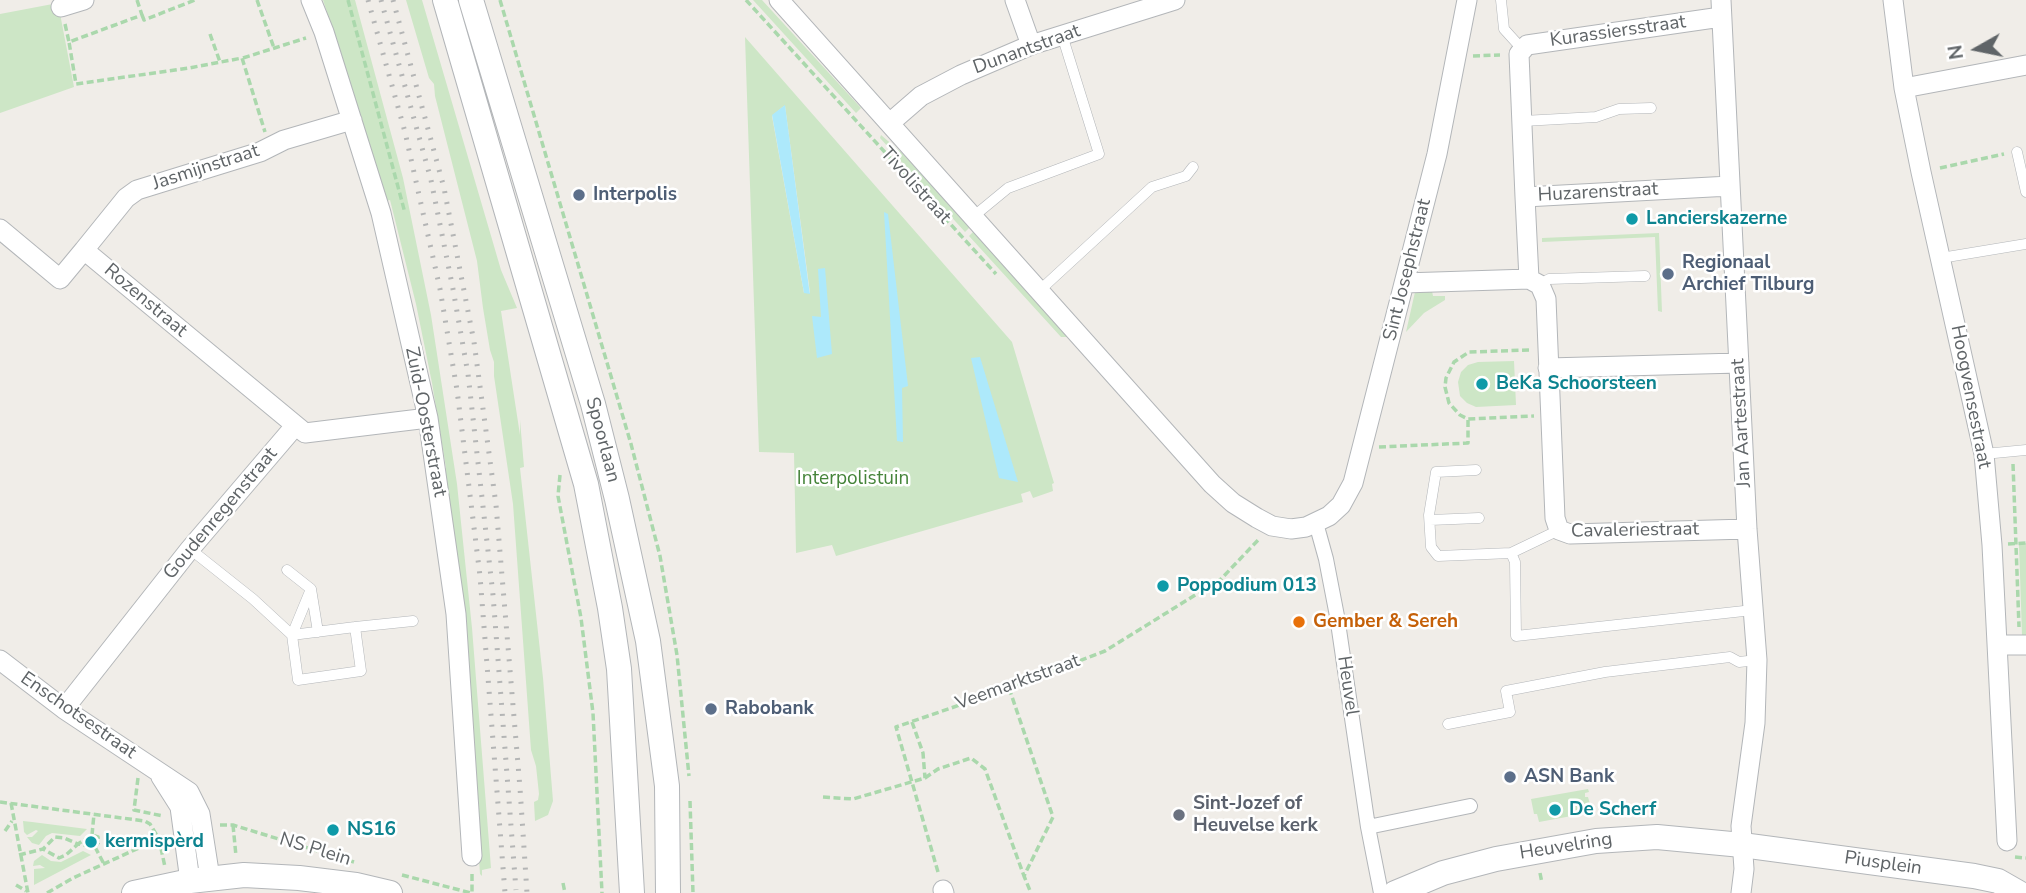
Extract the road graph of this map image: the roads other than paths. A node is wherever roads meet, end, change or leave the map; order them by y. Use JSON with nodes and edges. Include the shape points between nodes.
{"nodes":[{"id":1,"x":84,"y":0,"type":"edge"},
{"id":2,"x":312,"y":0,"type":"edge"},
{"id":3,"x":445,"y":0,"type":"edge"},
{"id":4,"x":471,"y":0,"type":"edge"},
{"id":5,"x":779,"y":0,"type":"edge"},
{"id":6,"x":1015,"y":0,"type":"edge"},
{"id":7,"x":1175,"y":0,"type":"edge"},
{"id":8,"x":1467,"y":0,"type":"edge"},
{"id":9,"x":1501,"y":0,"type":"edge"},
{"id":10,"x":1893,"y":0,"type":"edge"},
{"id":11,"x":61,"y":7,"type":"dead end"},
{"id":12,"x":1721,"y":8,"type":"edge"},
{"id":13,"x":1062,"y":35,"type":"junction"},
{"id":14,"x":1031,"y":45,"type":"junction"},
{"id":15,"x":1521,"y":52,"type":"junction"},
{"id":16,"x":2026,"y":65,"type":"edge"},
{"id":17,"x":1905,"y":88,"type":"junction"},
{"id":18,"x":1651,"y":108,"type":"dead end"},
{"id":19,"x":352,"y":120,"type":"junction"},
{"id":20,"x":1523,"y":121,"type":"junction"},
{"id":21,"x":891,"y":122,"type":"junction"},
{"id":22,"x":2017,"y":152,"type":"road end"},
{"id":23,"x":521,"y":163,"type":"junction"},
{"id":24,"x":1193,"y":167,"type":"dead end"},
{"id":25,"x":495,"y":171,"type":"junction"},
{"id":26,"x":1730,"y":186,"type":"junction"},
{"id":27,"x":2026,"y":192,"type":"edge"},
{"id":28,"x":1525,"y":197,"type":"junction"},
{"id":29,"x":974,"y":216,"type":"junction"},
{"id":30,"x":0,"y":229,"type":"edge"},
{"id":31,"x":2026,"y":244,"type":"edge"},
{"id":32,"x":84,"y":250,"type":"junction"},
{"id":33,"x":1941,"y":258,"type":"junction"},
{"id":34,"x":1646,"y":276,"type":"dead end"},
{"id":35,"x":1535,"y":282,"type":"junction"},
{"id":36,"x":1404,"y":283,"type":"junction"},
{"id":37,"x":1040,"y":291,"type":"junction"},
{"id":38,"x":1548,"y":359,"type":"junction"},
{"id":39,"x":1739,"y":363,"type":"junction"},
{"id":40,"x":428,"y":418,"type":"junction"},
{"id":41,"x":295,"y":426,"type":"junction"},
{"id":42,"x":2026,"y":450,"type":"edge"},
{"id":43,"x":1984,"y":454,"type":"junction"},
{"id":44,"x":1476,"y":470,"type":"dead end"},
{"id":45,"x":1479,"y":518,"type":"dead end"},
{"id":46,"x":1430,"y":520,"type":"junction"},
{"id":47,"x":1316,"y":523,"type":"junction"},
{"id":48,"x":1748,"y":528,"type":"junction"},
{"id":49,"x":1559,"y":530,"type":"junction"},
{"id":50,"x":190,"y":549,"type":"junction"},
{"id":51,"x":1511,"y":553,"type":"junction"},
{"id":52,"x":287,"y":570,"type":"dead end"},
{"id":53,"x":311,"y":589,"type":"junction"},
{"id":54,"x":1753,"y":610,"type":"junction"},
{"id":55,"x":413,"y":621,"type":"dead end"},
{"id":56,"x":355,"y":627,"type":"junction"},
{"id":57,"x":318,"y":632,"type":"junction"},
{"id":58,"x":292,"y":635,"type":"junction"},
{"id":59,"x":1998,"y":645,"type":"junction"},
{"id":60,"x":2023,"y":645,"type":"edge"},
{"id":61,"x":0,"y":660,"type":"edge"},
{"id":62,"x":1757,"y":660,"type":"junction"},
{"id":63,"x":64,"y":709,"type":"junction"},
{"id":64,"x":1448,"y":724,"type":"dead end"},
{"id":65,"x":156,"y":771,"type":"junction"},
{"id":66,"x":1470,"y":806,"type":"dead end"},
{"id":67,"x":1368,"y":827,"type":"junction"},
{"id":68,"x":2007,"y":841,"type":"dead end"},
{"id":69,"x":1742,"y":845,"type":"junction"},
{"id":70,"x":472,"y":856,"type":"dead end"},
{"id":71,"x":200,"y":879,"type":"junction"},
{"id":72,"x":394,"y":883,"type":"edge"},
{"id":73,"x":134,"y":893,"type":"edge"},
{"id":74,"x":632,"y":893,"type":"edge"},
{"id":75,"x":668,"y":893,"type":"edge"},
{"id":76,"x":1381,"y":893,"type":"edge"},
{"id":77,"x":1395,"y":893,"type":"edge"},
{"id":78,"x":1741,"y":893,"type":"edge"},
{"id":79,"x":2020,"y":893,"type":"edge"}],
"edges":[{"from":1,"to":11,"type":"street"},
{"from":2,"to":19,"type":"street","name":"Zuid-Oosterstraat"},
{"from":3,"to":25,"type":"street","name":"Spoorlaan"},
{"from":4,"to":23,"type":"street","name":"Spoorlaan"},
{"from":5,"to":21,"type":"street","name":"Tivolistraat"},
{"from":6,"to":14,"type":"street"},
{"from":7,"to":13,"type":"street","name":"Dunantstraat"},
{"from":8,"to":36,"type":"street","name":"Sint Josephstraat","via":[[1437,154]]},
{"from":9,"to":15,"type":"lane","via":[[1504,29]]},
{"from":10,"to":17,"type":"street","name":"Hoogvensestraat"},
{"from":12,"to":15,"type":"street","name":"Kurassiersstraat","via":[[1527,45]]},
{"from":12,"to":26,"type":"street","name":"Jan Aartestraat"},
{"from":13,"to":14,"type":"street","name":"Dunantstraat"},
{"from":13,"to":29,"type":"lane","via":[[1099,154],[1008,188]]},
{"from":14,"to":21,"type":"street","name":"Dunantstraat","via":[[921,96]]},
{"from":15,"to":20,"type":"street","name":"Huzarenstraat"},
{"from":16,"to":17,"type":"street"},
{"from":17,"to":33,"type":"street","name":"Hoogvensestraat"},
{"from":18,"to":20,"type":"lane"},
{"from":19,"to":32,"type":"street","name":"Jasmijnstraat","via":[[137,190],[125,198]]},
{"from":19,"to":40,"type":"street","name":"Zuid-Oosterstraat","via":[[381,213]]},
{"from":20,"to":28,"type":"street","name":"Huzarenstraat"},
{"from":21,"to":29,"type":"street","name":"Tivolistraat"},
{"from":22,"to":27,"type":"lane"},
{"from":23,"to":25,"type":"street"},
{"from":23,"to":75,"type":"street","name":"Spoorlaan","via":[[593,404],[648,641],[667,786]]},
{"from":24,"to":37,"type":"lane","via":[[1186,176],[1152,187]]},
{"from":25,"to":74,"type":"street","name":"Spoorlaan","via":[[586,485],[608,594],[620,681]]},
{"from":26,"to":28,"type":"street","name":"Huzarenstraat"},
{"from":26,"to":39,"type":"street","name":"Jan Aartestraat"},
{"from":28,"to":35,"type":"street","name":"Cavaleriestraat"},
{"from":29,"to":37,"type":"street","name":"Tivolistraat"},
{"from":30,"to":32,"type":"street","name":"Rozenstraat","via":[[60,279]]},
{"from":31,"to":33,"type":"lane"},
{"from":32,"to":41,"type":"street","name":"Rozenstraat"},
{"from":33,"to":43,"type":"street","name":"Hoogvensestraat"},
{"from":34,"to":35,"type":"lane"},
{"from":35,"to":36,"type":"street"},
{"from":35,"to":38,"type":"street","name":"Cavaleriestraat","via":[[1546,299]]},
{"from":36,"to":47,"type":"street","name":"Sint Josephstraat","via":[[1347,496]]},
{"from":37,"to":47,"type":"street","name":"Tivolistraat","via":[[1233,503],[1272,526],[1291,529]]},
{"from":38,"to":39,"type":"street"},
{"from":38,"to":49,"type":"street","name":"Cavaleriestraat"},
{"from":39,"to":48,"type":"street","name":"Jan Aartestraat"},
{"from":40,"to":41,"type":"street","via":[[305,433]]},
{"from":40,"to":70,"type":"street","name":"Zuid-Oosterstraat","via":[[456,614]]},
{"from":41,"to":50,"type":"street","name":"Goudenregenstraat"},
{"from":42,"to":43,"type":"lane"},
{"from":43,"to":59,"type":"street","name":"Hoogvensestraat"},
{"from":44,"to":46,"type":"lane","via":[[1436,472]]},
{"from":45,"to":46,"type":"lane"},
{"from":46,"to":51,"type":"lane","via":[[1431,547],[1438,556]]},
{"from":47,"to":67,"type":"street","name":"Heuvel","via":[[1337,616]]},
{"from":48,"to":49,"type":"street","name":"Cavaleriestraat","via":[[1570,534]]},
{"from":48,"to":54,"type":"street","name":"Jan Aartestraat"},
{"from":49,"to":51,"type":"lane"},
{"from":50,"to":58,"type":"lane"},
{"from":50,"to":63,"type":"street","name":"Goudenregenstraat"},
{"from":51,"to":54,"type":"lane","via":[[1517,636]]},
{"from":52,"to":53,"type":"lane"},
{"from":53,"to":57,"type":"lane"},
{"from":53,"to":58,"type":"lane"},
{"from":54,"to":62,"type":"street","name":"Jan Aartestraat"},
{"from":55,"to":56,"type":"lane"},
{"from":56,"to":57,"type":"lane"},
{"from":56,"to":58,"type":"lane","via":[[362,671],[298,680]]},
{"from":57,"to":58,"type":"lane"},
{"from":59,"to":60,"type":"street"},
{"from":59,"to":68,"type":"street","name":"Hoogvensestraat"},
{"from":61,"to":63,"type":"street","name":"Enschotsestraat"},
{"from":62,"to":64,"type":"lane","via":[[1739,662],[1730,657],[1632,669],[1506,691],[1510,712]]},
{"from":62,"to":69,"type":"street","name":"Jan Aartestraat"},
{"from":63,"to":65,"type":"street","name":"Enschotsestraat"},
{"from":65,"to":71,"type":"street","name":"Enschotsestraat","via":[[180,807]]},
{"from":65,"to":71,"type":"street","name":"Enschotsestraat","via":[[189,792],[198,807],[203,827]]},
{"from":66,"to":67,"type":"street"},
{"from":67,"to":76,"type":"street","name":"Heuvel"},
{"from":69,"to":77,"type":"street","name":"Heuvelring","via":[[1657,837],[1596,841],[1464,866]]},
{"from":69,"to":78,"type":"street","name":"Jan Aartestraat"},
{"from":69,"to":79,"type":"street","name":"Piusplein","via":[[1974,876],[1998,881]]},
{"from":71,"to":72,"type":"street","name":"NS Plein","via":[[244,876],[356,885]]},
{"from":71,"to":73,"type":"street","name":"NS Plein"}]}
